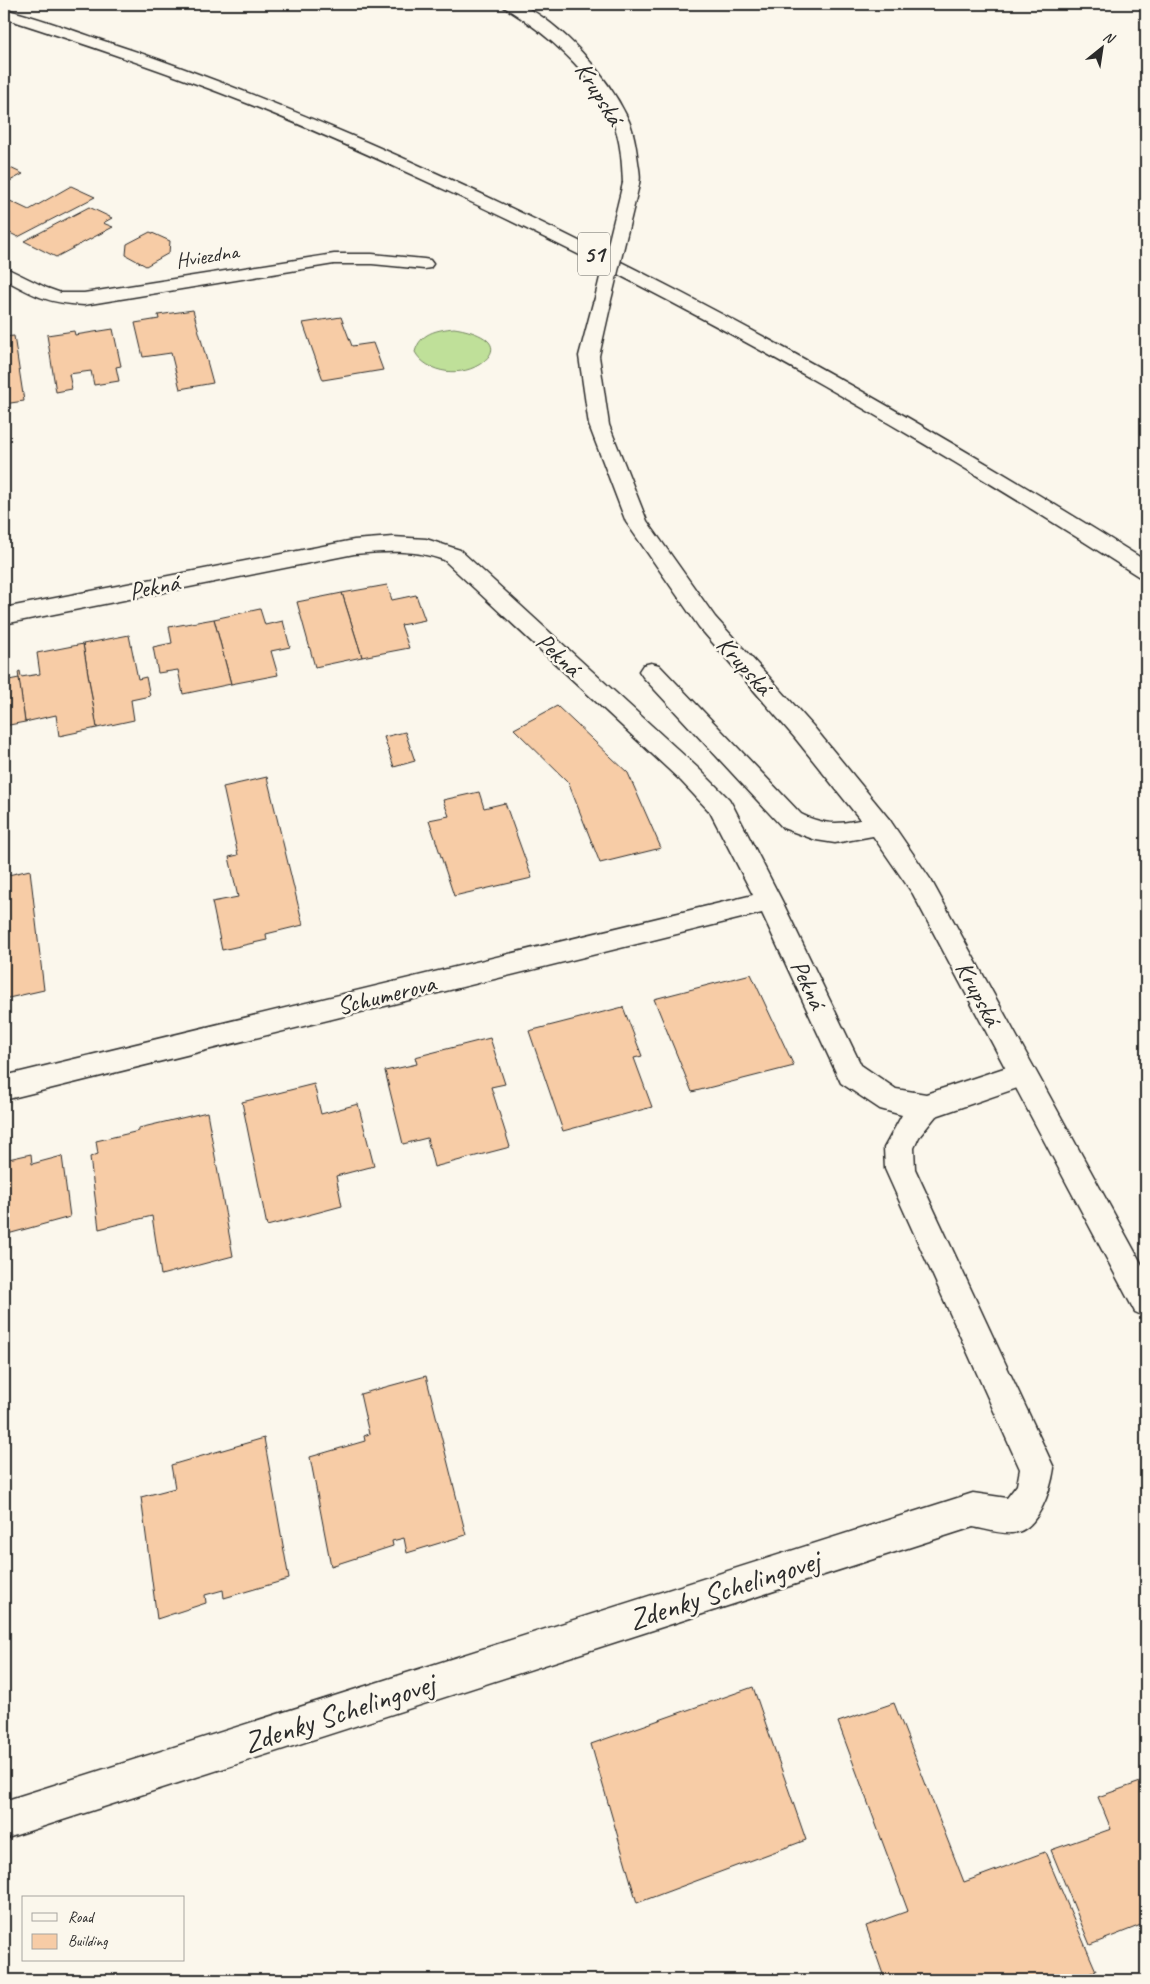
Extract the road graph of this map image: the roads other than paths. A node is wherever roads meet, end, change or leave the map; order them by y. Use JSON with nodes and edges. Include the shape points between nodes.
{"nodes":[{"id":1,"x":510,"y":5,"type":"edge"},
{"id":2,"x":4,"y":13,"type":"edge"},
{"id":3,"x":424,"y":264,"type":"dead end"},
{"id":4,"x":4,"y":272,"type":"edge"},
{"id":5,"x":1146,"y":572,"type":"edge"},
{"id":6,"x":4,"y":616,"type":"edge"},
{"id":7,"x":651,"y":671,"type":"dead end"},
{"id":8,"x":880,"y":826,"type":"junction"},
{"id":9,"x":769,"y":901,"type":"junction"},
{"id":10,"x":1022,"y":1074,"type":"junction"},
{"id":11,"x":4,"y":1088,"type":"edge"},
{"id":12,"x":926,"y":1108,"type":"junction"},
{"id":13,"x":1146,"y":1302,"type":"edge"},
{"id":14,"x":4,"y":1820,"type":"edge"}],
"edges":[{"from":1,"to":8,"type":"street","name":"Krupská","bridge":true,"via":[[561,40],[597,78],[622,122],[629,150],[631,184],[589,356],[599,425],[637,522],[707,622],[804,732]]},
{"from":2,"to":5,"type":"street","number":"51","via":[[110,47],[285,113],[572,243],[740,329],[891,415]]},
{"from":3,"to":4,"type":"street","name":"Hviezdna","via":[[334,259],[84,299],[59,298],[41,292]]},
{"from":6,"to":9,"type":"street","name":"Pekná","via":[[354,547],[407,542],[428,546],[452,555],[696,781],[720,806]]},
{"from":7,"to":8,"type":"street","via":[[792,820],[812,831],[832,834]]},
{"from":8,"to":10,"type":"street","name":"Krupská","via":[[922,887]]},
{"from":9,"to":11,"type":"street","name":"Schumerova"},
{"from":9,"to":12,"type":"street","name":"Pekná","via":[[851,1074],[890,1100]]},
{"from":10,"to":12,"type":"street"},
{"from":10,"to":13,"type":"street","name":"Krupská"},
{"from":12,"to":14,"type":"street","name":"Zdenky Schelingovej","via":[[909,1128],[899,1148],[900,1169],[1037,1468],[1034,1491],[1013,1516],[973,1510]]}]}
